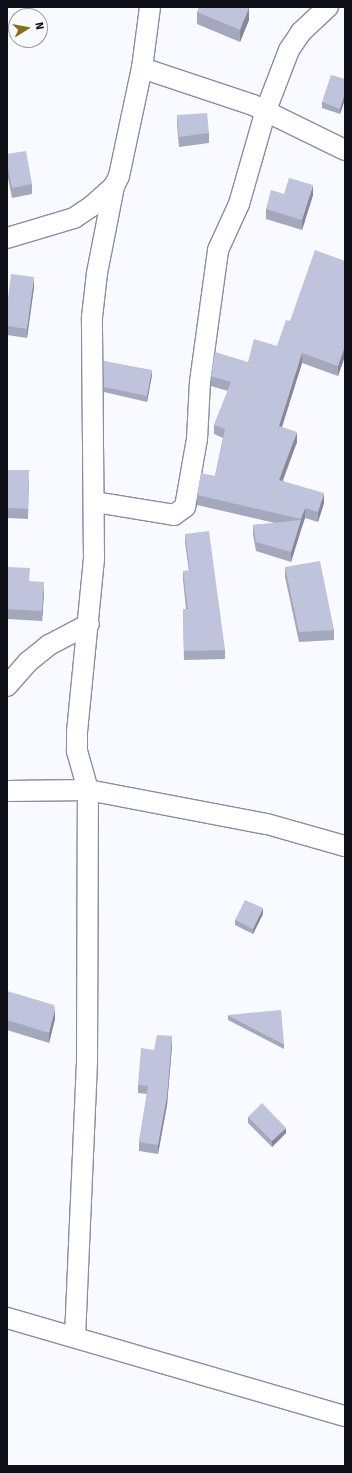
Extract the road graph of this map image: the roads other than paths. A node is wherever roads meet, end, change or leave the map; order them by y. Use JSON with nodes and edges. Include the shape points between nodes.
{"nodes":[{"id":1,"x":150,"y":7,"type":"edge"},
{"id":2,"x":328,"y":7,"type":"edge"},
{"id":3,"x":142,"y":68,"type":"junction"},
{"id":4,"x":266,"y":110,"type":"junction"},
{"id":5,"x":345,"y":150,"type":"edge"},
{"id":6,"x":114,"y":186,"type":"junction"},
{"id":7,"x":7,"y":238,"type":"edge"},
{"id":8,"x":95,"y":502,"type":"junction"},
{"id":9,"x":89,"y":624,"type":"junction"},
{"id":10,"x":7,"y":686,"type":"edge"},
{"id":11,"x":88,"y":790,"type":"junction"},
{"id":12,"x":7,"y":791,"type":"edge"},
{"id":13,"x":345,"y":846,"type":"edge"},
{"id":14,"x":7,"y":1318,"type":"edge"},
{"id":15,"x":75,"y":1336,"type":"junction"},
{"id":16,"x":345,"y":1416,"type":"edge"}],
"edges":[{"from":1,"to":3,"type":"street"},
{"from":2,"to":4,"type":"street","via":[[301,32],[289,50]]},
{"from":3,"to":4,"type":"street"},
{"from":3,"to":6,"type":"street","via":[[119,176]]},
{"from":4,"to":5,"type":"street"},
{"from":4,"to":8,"type":"street","via":[[247,182],[218,250],[200,382],[197,439],[185,507],[174,515]]},
{"from":6,"to":7,"type":"street","via":[[74,218]]},
{"from":6,"to":8,"type":"street","via":[[97,273],[92,317]]},
{"from":8,"to":9,"type":"street"},
{"from":9,"to":10,"type":"street","via":[[49,645],[28,662]]},
{"from":9,"to":11,"type":"street","via":[[77,732],[77,751]]},
{"from":11,"to":12,"type":"street"},
{"from":11,"to":13,"type":"street","via":[[268,824]]},
{"from":11,"to":15,"type":"street","via":[[87,1060]]},
{"from":14,"to":15,"type":"street"},
{"from":15,"to":16,"type":"street"}]}
